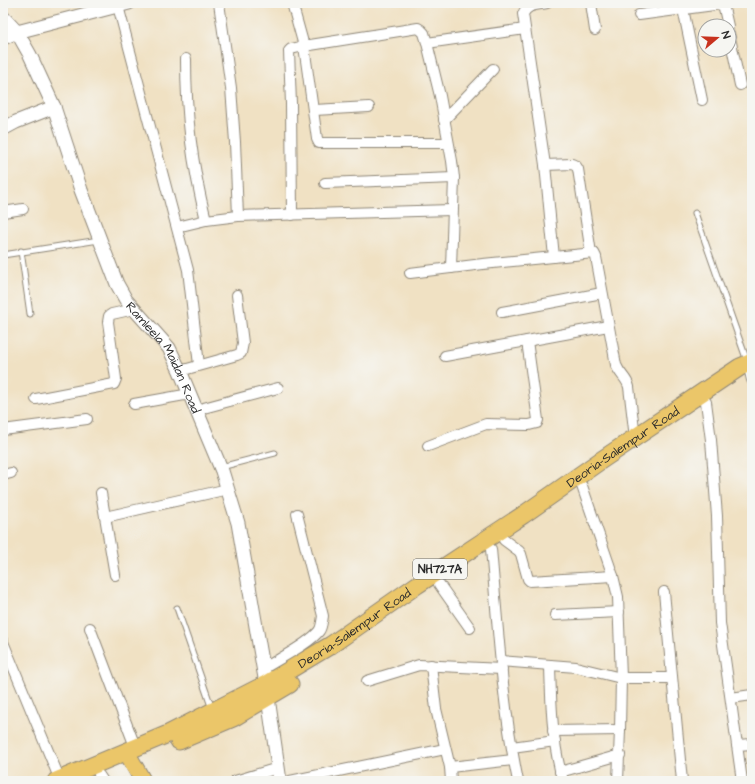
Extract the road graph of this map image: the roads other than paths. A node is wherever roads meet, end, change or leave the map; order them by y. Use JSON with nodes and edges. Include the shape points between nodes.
{"nodes":[{"id":1,"x":219,"y":3,"type":"edge"},
{"id":2,"x":292,"y":3,"type":"edge"},
{"id":3,"x":547,"y":3,"type":"edge"},
{"id":4,"x":591,"y":3,"type":"edge"},
{"id":5,"x":726,"y":3,"type":"edge"},
{"id":6,"x":123,"y":4,"type":"edge"},
{"id":7,"x":524,"y":6,"type":"edge"},
{"id":8,"x":102,"y":7,"type":"edge"},
{"id":9,"x":683,"y":9,"type":"junction"},
{"id":10,"x":639,"y":15,"type":"dead end"},
{"id":11,"x":3,"y":17,"type":"edge"},
{"id":12,"x":727,"y":18,"type":"edge"},
{"id":13,"x":525,"y":29,"type":"junction"},
{"id":14,"x":595,"y":30,"type":"dead end"},
{"id":15,"x":17,"y":32,"type":"junction"},
{"id":16,"x":3,"y":38,"type":"edge"},
{"id":17,"x":427,"y":43,"type":"junction"},
{"id":18,"x":304,"y":46,"type":"junction"},
{"id":19,"x":734,"y":58,"type":"edge"},
{"id":20,"x":186,"y":59,"type":"dead end"},
{"id":21,"x":493,"y":69,"type":"dead end"},
{"id":22,"x":740,"y":86,"type":"dead end"},
{"id":23,"x":702,"y":100,"type":"dead end"},
{"id":24,"x":54,"y":107,"type":"junction"},
{"id":25,"x":369,"y":107,"type":"dead end"},
{"id":26,"x":314,"y":110,"type":"junction"},
{"id":27,"x":444,"y":120,"type":"junction"},
{"id":28,"x":3,"y":129,"type":"edge"},
{"id":29,"x":448,"y":143,"type":"junction"},
{"id":30,"x":545,"y":165,"type":"junction"},
{"id":31,"x":454,"y":178,"type":"junction"},
{"id":32,"x":325,"y":183,"type":"dead end"},
{"id":33,"x":23,"y":209,"type":"dead end"},
{"id":34,"x":452,"y":210,"type":"junction"},
{"id":35,"x":3,"y":212,"type":"edge"},
{"id":36,"x":695,"y":213,"type":"dead end"},
{"id":37,"x":292,"y":215,"type":"junction"},
{"id":38,"x":238,"y":216,"type":"junction"},
{"id":39,"x":206,"y":220,"type":"junction"},
{"id":40,"x":176,"y":227,"type":"junction"},
{"id":41,"x":99,"y":240,"type":"junction"},
{"id":42,"x":20,"y":251,"type":"junction"},
{"id":43,"x":591,"y":253,"type":"junction"},
{"id":44,"x":3,"y":255,"type":"edge"},
{"id":45,"x":554,"y":256,"type":"junction"},
{"id":46,"x":451,"y":268,"type":"junction"},
{"id":47,"x":410,"y":273,"type":"dead end"},
{"id":48,"x":602,"y":293,"type":"junction"},
{"id":49,"x":237,"y":295,"type":"dead end"},
{"id":50,"x":134,"y":309,"type":"junction"},
{"id":51,"x":502,"y":312,"type":"dead end"},
{"id":52,"x":30,"y":314,"type":"dead end"},
{"id":53,"x":608,"y":326,"type":"junction"},
{"id":54,"x":527,"y":341,"type":"junction"},
{"id":55,"x":445,"y":356,"type":"dead end"},
{"id":56,"x":200,"y":365,"type":"junction"},
{"id":57,"x":751,"y":369,"type":"edge"},
{"id":58,"x":180,"y":371,"type":"junction"},
{"id":59,"x":278,"y":388,"type":"dead end"},
{"id":60,"x":190,"y":394,"type":"junction"},
{"id":61,"x":36,"y":399,"type":"dead end"},
{"id":62,"x":706,"y":402,"type":"junction"},
{"id":63,"x":134,"y":404,"type":"dead end"},
{"id":64,"x":196,"y":410,"type":"junction"},
{"id":65,"x":87,"y":419,"type":"dead end"},
{"id":66,"x":3,"y":430,"type":"edge"},
{"id":67,"x":634,"y":438,"type":"junction"},
{"id":68,"x":428,"y":446,"type":"dead end"},
{"id":69,"x":275,"y":453,"type":"dead end"},
{"id":70,"x":220,"y":467,"type":"junction"},
{"id":71,"x":582,"y":486,"type":"junction"},
{"id":72,"x":228,"y":489,"type":"junction"},
{"id":73,"x":101,"y":493,"type":"dead end"},
{"id":74,"x":297,"y":514,"type":"dead end"},
{"id":75,"x":105,"y":517,"type":"junction"},
{"id":76,"x":498,"y":544,"type":"junction"},
{"id":77,"x":115,"y":575,"type":"dead end"},
{"id":78,"x":613,"y":576,"type":"junction"},
{"id":79,"x":440,"y":584,"type":"junction"},
{"id":80,"x":664,"y":592,"type":"dead end"},
{"id":81,"x":177,"y":608,"type":"dead end"},
{"id":82,"x":619,"y":612,"type":"junction"},
{"id":83,"x":555,"y":615,"type":"dead end"},
{"id":84,"x":90,"y":628,"type":"dead end"},
{"id":85,"x":470,"y":628,"type":"dead end"},
{"id":86,"x":3,"y":642,"type":"edge"},
{"id":87,"x":431,"y":665,"type":"junction"},
{"id":88,"x":501,"y":665,"type":"junction"},
{"id":89,"x":550,"y":665,"type":"junction"},
{"id":90,"x":621,"y":678,"type":"junction"},
{"id":91,"x":672,"y":678,"type":"junction"},
{"id":92,"x":367,"y":680,"type":"dead end"},
{"id":93,"x":266,"y":683,"type":"junction"},
{"id":94,"x":752,"y":694,"type":"edge"},
{"id":95,"x":731,"y":698,"type":"junction"},
{"id":96,"x":213,"y":712,"type":"junction"},
{"id":97,"x":620,"y":730,"type":"junction"},
{"id":98,"x":554,"y":736,"type":"junction"},
{"id":99,"x":752,"y":744,"type":"edge"},
{"id":100,"x":737,"y":745,"type":"junction"},
{"id":101,"x":512,"y":747,"type":"junction"},
{"id":102,"x":446,"y":749,"type":"junction"},
{"id":103,"x":620,"y":755,"type":"junction"},
{"id":104,"x":126,"y":757,"type":"junction"},
{"id":105,"x":513,"y":760,"type":"junction"},
{"id":106,"x":450,"y":767,"type":"junction"},
{"id":107,"x":279,"y":775,"type":"edge"},
{"id":108,"x":562,"y":776,"type":"edge"},
{"id":109,"x":335,"y":777,"type":"edge"},
{"id":110,"x":96,"y":779,"type":"edge"},
{"id":111,"x":58,"y":780,"type":"edge"},
{"id":112,"x":130,"y":781,"type":"edge"},
{"id":113,"x":143,"y":781,"type":"edge"},
{"id":114,"x":235,"y":781,"type":"edge"},
{"id":115,"x":290,"y":781,"type":"edge"},
{"id":116,"x":451,"y":781,"type":"edge"},
{"id":117,"x":518,"y":781,"type":"edge"},
{"id":118,"x":618,"y":781,"type":"edge"},
{"id":119,"x":682,"y":781,"type":"edge"},
{"id":120,"x":742,"y":781,"type":"edge"}],
"edges":[{"from":1,"to":38,"type":"street","via":[[231,88]]},
{"from":2,"to":18,"type":"street"},
{"from":3,"to":7,"type":"street"},
{"from":4,"to":14,"type":"street"},
{"from":5,"to":9,"type":"street"},
{"from":5,"to":12,"type":"street"},
{"from":6,"to":8,"type":"street"},
{"from":6,"to":40,"type":"street"},
{"from":7,"to":13,"type":"street"},
{"from":8,"to":15,"type":"street"},
{"from":9,"to":10,"type":"street"},
{"from":9,"to":23,"type":"street"},
{"from":11,"to":15,"type":"street","name":"Ramleela Maidan Road"},
{"from":13,"to":17,"type":"street"},
{"from":13,"to":30,"type":"street"},
{"from":15,"to":16,"type":"street"},
{"from":15,"to":24,"type":"street","name":"Ramleela Maidan Road"},
{"from":17,"to":18,"type":"street","via":[[422,30],[412,28]]},
{"from":17,"to":27,"type":"street"},
{"from":18,"to":26,"type":"street"},
{"from":18,"to":37,"type":"street","via":[[291,49],[288,54]]},
{"from":19,"to":22,"type":"street"},
{"from":20,"to":39,"type":"street","via":[[192,157]]},
{"from":21,"to":27,"type":"street"},
{"from":24,"to":28,"type":"street"},
{"from":24,"to":41,"type":"street","name":"Ramleela Maidan Road"},
{"from":25,"to":26,"type":"street"},
{"from":26,"to":29,"type":"street","via":[[319,143]]},
{"from":27,"to":29,"type":"street"},
{"from":29,"to":31,"type":"street"},
{"from":30,"to":43,"type":"street","via":[[572,164],[578,169]]},
{"from":30,"to":45,"type":"street"},
{"from":31,"to":32,"type":"street"},
{"from":31,"to":34,"type":"street"},
{"from":33,"to":35,"type":"street"},
{"from":34,"to":37,"type":"street"},
{"from":34,"to":46,"type":"street"},
{"from":36,"to":57,"type":"lane"},
{"from":37,"to":38,"type":"street"},
{"from":38,"to":39,"type":"street"},
{"from":39,"to":40,"type":"street"},
{"from":40,"to":56,"type":"street","via":[[191,287]]},
{"from":41,"to":42,"type":"lane"},
{"from":41,"to":50,"type":"street","name":"Ramleela Maidan Road","via":[[117,284]]},
{"from":42,"to":44,"type":"lane"},
{"from":42,"to":52,"type":"lane"},
{"from":43,"to":45,"type":"street"},
{"from":43,"to":48,"type":"street","via":[[596,257]]},
{"from":45,"to":46,"type":"street"},
{"from":46,"to":47,"type":"street"},
{"from":48,"to":51,"type":"street"},
{"from":48,"to":53,"type":"street"},
{"from":49,"to":56,"type":"street","via":[[243,343],[241,353]]},
{"from":50,"to":58,"type":"street","name":"Ramleela Maidan Road","via":[[168,348]]},
{"from":50,"to":61,"type":"street","via":[[108,316],[116,379],[114,384]]},
{"from":53,"to":54,"type":"street"},
{"from":53,"to":67,"type":"street","via":[[618,370],[629,386]]},
{"from":54,"to":55,"type":"street"},
{"from":54,"to":68,"type":"street","via":[[537,423],[486,424]]},
{"from":56,"to":58,"type":"street"},
{"from":57,"to":62,"type":"highway","name":"Deoria-Salempur Road","number":"NH727A"},
{"from":57,"to":67,"type":"highway","name":"Deoria-Salempur Road","number":"NH727A","via":[[740,367]]},
{"from":58,"to":60,"type":"street","name":"Ramleela Maidan Road"},
{"from":59,"to":64,"type":"street"},
{"from":60,"to":63,"type":"street"},
{"from":60,"to":64,"type":"street","name":"Ramleela Maidan Road"},
{"from":62,"to":71,"type":"highway","name":"Deoria-Salempur Road","number":"NH727A"},
{"from":62,"to":95,"type":"street","via":[[717,516],[720,623]]},
{"from":64,"to":70,"type":"street","name":"Ramleela Maidan Road"},
{"from":65,"to":66,"type":"street"},
{"from":67,"to":93,"type":"highway","name":"Deoria-Salempur Road","number":"NH727A","via":[[331,645]]},
{"from":69,"to":70,"type":"lane"},
{"from":70,"to":72,"type":"street","name":"Ramleela Maidan Road"},
{"from":71,"to":76,"type":"highway","name":"Deoria-Salempur Road","number":"NH727A"},
{"from":71,"to":78,"type":"street"},
{"from":72,"to":75,"type":"street"},
{"from":72,"to":93,"type":"street","name":"Ramleela Maidan Road","via":[[238,523]]},
{"from":73,"to":75,"type":"street"},
{"from":74,"to":93,"type":"street","via":[[323,616],[322,622],[319,631]]},
{"from":75,"to":77,"type":"street"},
{"from":76,"to":78,"type":"street","via":[[519,550],[530,580]]},
{"from":76,"to":79,"type":"highway","name":"Deoria-Salempur Road","number":"NH727A"},
{"from":76,"to":88,"type":"street"},
{"from":78,"to":82,"type":"street"},
{"from":79,"to":85,"type":"street"},
{"from":79,"to":93,"type":"highway","name":"Deoria-Salempur Road","number":"NH727A","via":[[304,674]]},
{"from":80,"to":91,"type":"street"},
{"from":81,"to":96,"type":"lane"},
{"from":82,"to":83,"type":"street"},
{"from":82,"to":90,"type":"street"},
{"from":84,"to":104,"type":"street"},
{"from":86,"to":111,"type":"street"},
{"from":87,"to":88,"type":"street"},
{"from":87,"to":92,"type":"street","via":[[411,667]]},
{"from":87,"to":102,"type":"street","via":[[436,709]]},
{"from":88,"to":89,"type":"street"},
{"from":88,"to":101,"type":"street"},
{"from":89,"to":90,"type":"street","via":[[576,667]]},
{"from":89,"to":98,"type":"street"},
{"from":90,"to":91,"type":"street"},
{"from":90,"to":97,"type":"street"},
{"from":91,"to":119,"type":"street"},
{"from":93,"to":96,"type":"highway","name":"Deoria-Salempur Road","number":"NH727A"},
{"from":93,"to":104,"type":"highway","name":"Deoria-Salempur Road","number":"NH727A","via":[[233,718]]},
{"from":93,"to":107,"type":"street","name":"Ramleela Maidan Road"},
{"from":94,"to":95,"type":"street"},
{"from":95,"to":100,"type":"street"},
{"from":96,"to":104,"type":"highway","name":"Deoria-Salempur Road","number":"NH727A"},
{"from":97,"to":98,"type":"street"},
{"from":97,"to":103,"type":"street"},
{"from":98,"to":101,"type":"street"},
{"from":98,"to":108,"type":"street"},
{"from":99,"to":100,"type":"street"},
{"from":100,"to":120,"type":"street"},
{"from":101,"to":105,"type":"street"},
{"from":102,"to":106,"type":"street"},
{"from":102,"to":109,"type":"street"},
{"from":103,"to":108,"type":"street"},
{"from":103,"to":118,"type":"street"},
{"from":104,"to":110,"type":"highway","name":"Deoria-Salempur Road","number":"NH727A"},
{"from":104,"to":111,"type":"highway","name":"Deoria-Salempur Road","number":"NH727A"},
{"from":104,"to":112,"type":"main road"},
{"from":104,"to":113,"type":"main road"},
{"from":105,"to":106,"type":"street"},
{"from":105,"to":117,"type":"street"},
{"from":106,"to":116,"type":"street"},
{"from":107,"to":114,"type":"street"},
{"from":109,"to":115,"type":"street"}]}
